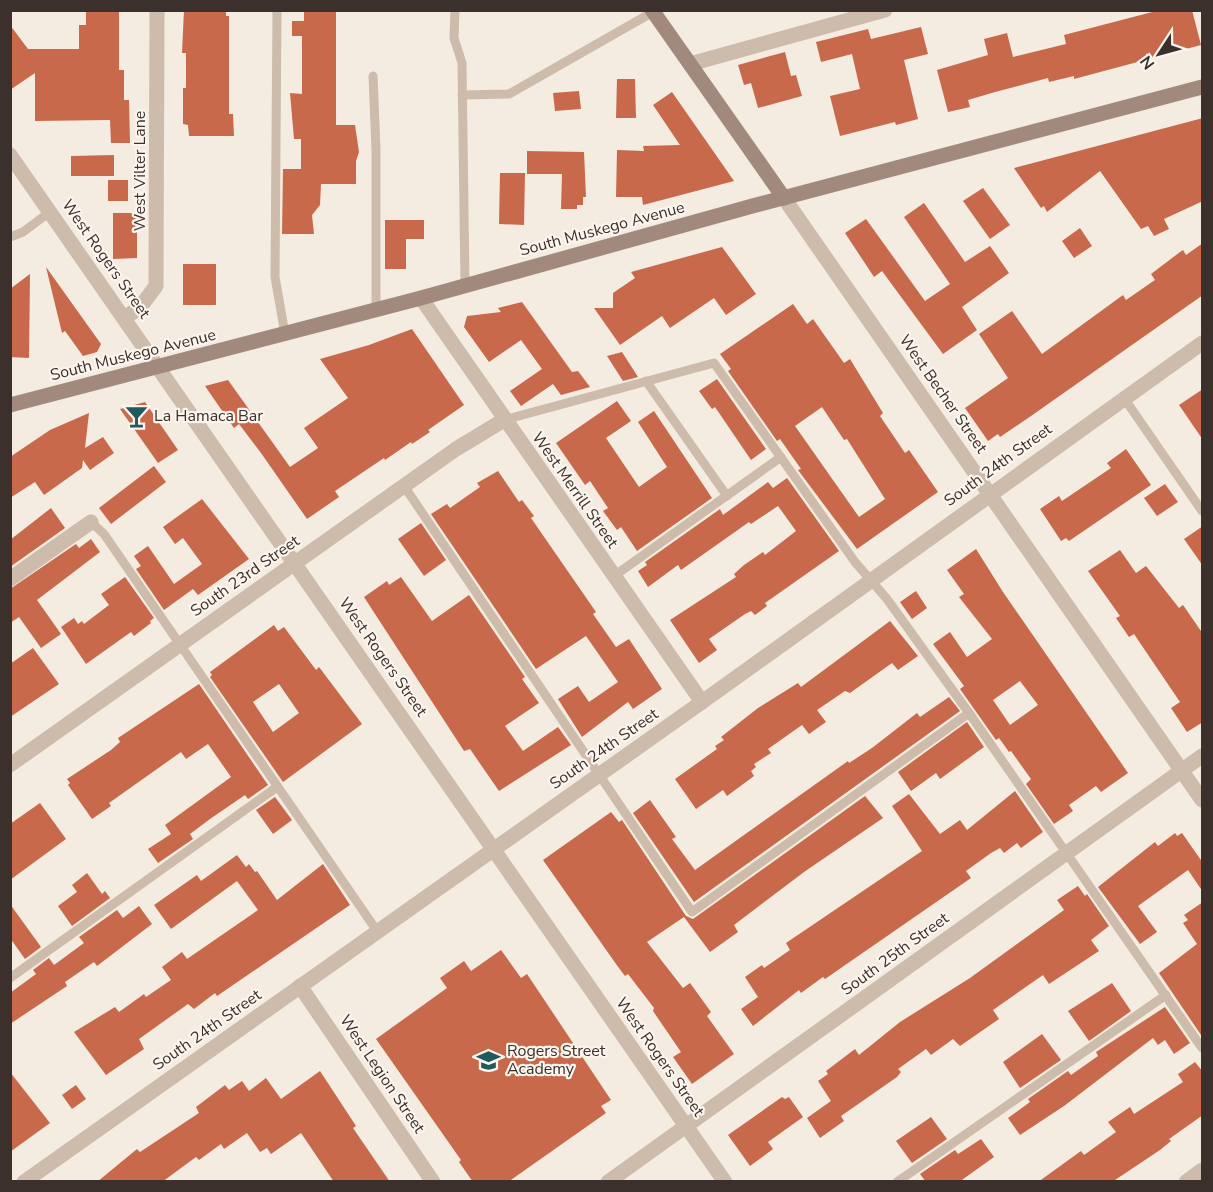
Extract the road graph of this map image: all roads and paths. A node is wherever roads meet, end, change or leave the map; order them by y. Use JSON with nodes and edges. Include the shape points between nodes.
{"nodes":[{"id":1,"x":157,"y":10,"type":"edge"},
{"id":2,"x":278,"y":10,"type":"edge"},
{"id":3,"x":455,"y":10,"type":"edge"},
{"id":4,"x":885,"y":10,"type":"edge"},
{"id":5,"x":652,"y":11,"type":"edge"},
{"id":6,"x":864,"y":13,"type":"edge"},
{"id":7,"x":690,"y":64,"type":"junction"},
{"id":8,"x":373,"y":76,"type":"dead end"},
{"id":9,"x":1203,"y":87,"type":"edge"},
{"id":10,"x":462,"y":95,"type":"junction"},
{"id":11,"x":10,"y":155,"type":"edge"},
{"id":12,"x":784,"y":198,"type":"junction"},
{"id":13,"x":51,"y":211,"type":"junction"},
{"id":14,"x":10,"y":237,"type":"edge"},
{"id":15,"x":465,"y":285,"type":"junction"},
{"id":16,"x":421,"y":298,"type":"junction"},
{"id":17,"x":376,"y":309,"type":"junction"},
{"id":18,"x":125,"y":318,"type":"junction"},
{"id":19,"x":285,"y":334,"type":"junction"},
{"id":20,"x":1203,"y":343,"type":"edge"},
{"id":21,"x":158,"y":368,"type":"junction"},
{"id":22,"x":646,"y":381,"type":"junction"},
{"id":23,"x":1124,"y":398,"type":"junction"},
{"id":24,"x":10,"y":405,"type":"edge"},
{"id":25,"x":504,"y":420,"type":"junction"},
{"id":26,"x":781,"y":457,"type":"junction"},
{"id":27,"x":404,"y":486,"type":"junction"},
{"id":28,"x":989,"y":493,"type":"junction"},
{"id":29,"x":727,"y":496,"type":"junction"},
{"id":30,"x":1203,"y":511,"type":"edge"},
{"id":31,"x":91,"y":522,"type":"joint"},
{"id":32,"x":296,"y":562,"type":"junction"},
{"id":33,"x":614,"y":576,"type":"junction"},
{"id":34,"x":10,"y":579,"type":"edge"},
{"id":35,"x":871,"y":580,"type":"junction"},
{"id":36,"x":180,"y":645,"type":"junction"},
{"id":37,"x":702,"y":702,"type":"junction"},
{"id":38,"x":969,"y":713,"type":"junction"},
{"id":39,"x":1203,"y":756,"type":"edge"},
{"id":40,"x":10,"y":765,"type":"edge"},
{"id":41,"x":1182,"y":770,"type":"junction"},
{"id":42,"x":600,"y":775,"type":"junction"},
{"id":43,"x":277,"y":788,"type":"junction"},
{"id":44,"x":1203,"y":800,"type":"edge"},
{"id":45,"x":493,"y":848,"type":"junction"},
{"id":46,"x":1067,"y":852,"type":"junction"},
{"id":47,"x":377,"y":931,"type":"junction"},
{"id":48,"x":10,"y":978,"type":"edge"},
{"id":49,"x":300,"y":986,"type":"junction"},
{"id":50,"x":1166,"y":995,"type":"junction"},
{"id":51,"x":1203,"y":1048,"type":"edge"},
{"id":52,"x":686,"y":1126,"type":"junction"},
{"id":53,"x":1203,"y":1170,"type":"edge"},
{"id":54,"x":24,"y":1182,"type":"edge"},
{"id":55,"x":433,"y":1182,"type":"edge"},
{"id":56,"x":608,"y":1182,"type":"edge"},
{"id":57,"x":725,"y":1182,"type":"edge"},
{"id":58,"x":897,"y":1182,"type":"edge"},
{"id":59,"x":1186,"y":1182,"type":"edge"}],
"edges":[{"from":1,"to":18,"type":"street","name":"West Vilter Lane","via":[[156,286],[141,306]]},
{"from":2,"to":19,"type":"lane","via":[[275,278]]},
{"from":3,"to":10,"type":"lane","via":[[454,38],[462,63]]},
{"from":4,"to":6,"type":"street"},
{"from":5,"to":7,"type":"street","name":"West Becher Street"},
{"from":5,"to":10,"type":"lane","via":[[508,94]]},
{"from":6,"to":7,"type":"street"},
{"from":7,"to":12,"type":"street","name":"West Becher Street"},
{"from":8,"to":17,"type":"lane"},
{"from":9,"to":12,"type":"street","name":"South Muskego Avenue"},
{"from":10,"to":15,"type":"lane"},
{"from":11,"to":13,"type":"street","name":"West Rogers Street"},
{"from":12,"to":15,"type":"street","name":"South Muskego Avenue"},
{"from":12,"to":28,"type":"street","name":"West Becher Street"},
{"from":13,"to":14,"type":"lane"},
{"from":13,"to":18,"type":"street","name":"West Rogers Street"},
{"from":15,"to":16,"type":"street","name":"South Muskego Avenue"},
{"from":16,"to":17,"type":"street","name":"South Muskego Avenue"},
{"from":16,"to":25,"type":"street","name":"West Merrill Street"},
{"from":17,"to":19,"type":"street","name":"South Muskego Avenue"},
{"from":18,"to":21,"type":"street","name":"West Rogers Street"},
{"from":19,"to":21,"type":"street","name":"South Muskego Avenue"},
{"from":20,"to":23,"type":"street","name":"South 24th Street"},
{"from":21,"to":24,"type":"street","name":"South Muskego Avenue"},
{"from":21,"to":32,"type":"street","name":"West Rogers Street"},
{"from":22,"to":25,"type":"lane"},
{"from":22,"to":26,"type":"lane","via":[[714,363]]},
{"from":22,"to":29,"type":"lane"},
{"from":23,"to":28,"type":"street","name":"South 24th Street"},
{"from":23,"to":30,"type":"lane"},
{"from":25,"to":27,"type":"street","name":"South 23rd Street"},
{"from":25,"to":33,"type":"street","name":"West Merrill Street"},
{"from":26,"to":29,"type":"lane"},
{"from":26,"to":35,"type":"lane"},
{"from":27,"to":32,"type":"street","name":"South 23rd Street"},
{"from":27,"to":42,"type":"lane"},
{"from":28,"to":35,"type":"street","name":"South 24th Street"},
{"from":28,"to":41,"type":"street","name":"West Becher Street"},
{"from":29,"to":33,"type":"lane"},
{"from":31,"to":34,"type":"street"},
{"from":31,"to":36,"type":"lane","via":[[104,534]]},
{"from":32,"to":36,"type":"street","name":"South 23rd Street"},
{"from":32,"to":45,"type":"street","name":"West Rogers Street"},
{"from":33,"to":37,"type":"street","name":"West Merrill Street"},
{"from":35,"to":37,"type":"street","name":"South 24th Street"},
{"from":35,"to":38,"type":"lane"},
{"from":36,"to":40,"type":"street","name":"South 23rd Street"},
{"from":36,"to":43,"type":"lane"},
{"from":37,"to":42,"type":"street","name":"South 24th Street"},
{"from":38,"to":42,"type":"lane","via":[[692,912]]},
{"from":38,"to":46,"type":"lane"},
{"from":39,"to":41,"type":"street","name":"South 25th Street"},
{"from":41,"to":44,"type":"street","name":"West Becher Street"},
{"from":41,"to":46,"type":"street","name":"South 25th Street"},
{"from":42,"to":45,"type":"street","name":"South 24th Street"},
{"from":43,"to":47,"type":"lane"},
{"from":43,"to":48,"type":"lane"},
{"from":45,"to":47,"type":"street","name":"South 24th Street"},
{"from":45,"to":52,"type":"street","name":"West Rogers Street"},
{"from":46,"to":50,"type":"lane"},
{"from":46,"to":52,"type":"street","name":"South 25th Street"},
{"from":47,"to":49,"type":"street","name":"South 24th Street"},
{"from":49,"to":54,"type":"street","name":"South 24th Street"},
{"from":49,"to":55,"type":"street","name":"West Legion Street"},
{"from":50,"to":51,"type":"lane"},
{"from":50,"to":58,"type":"lane"},
{"from":52,"to":56,"type":"street","name":"South 25th Street"},
{"from":52,"to":57,"type":"street","name":"West Rogers Street"},
{"from":53,"to":59,"type":"street"}]}
